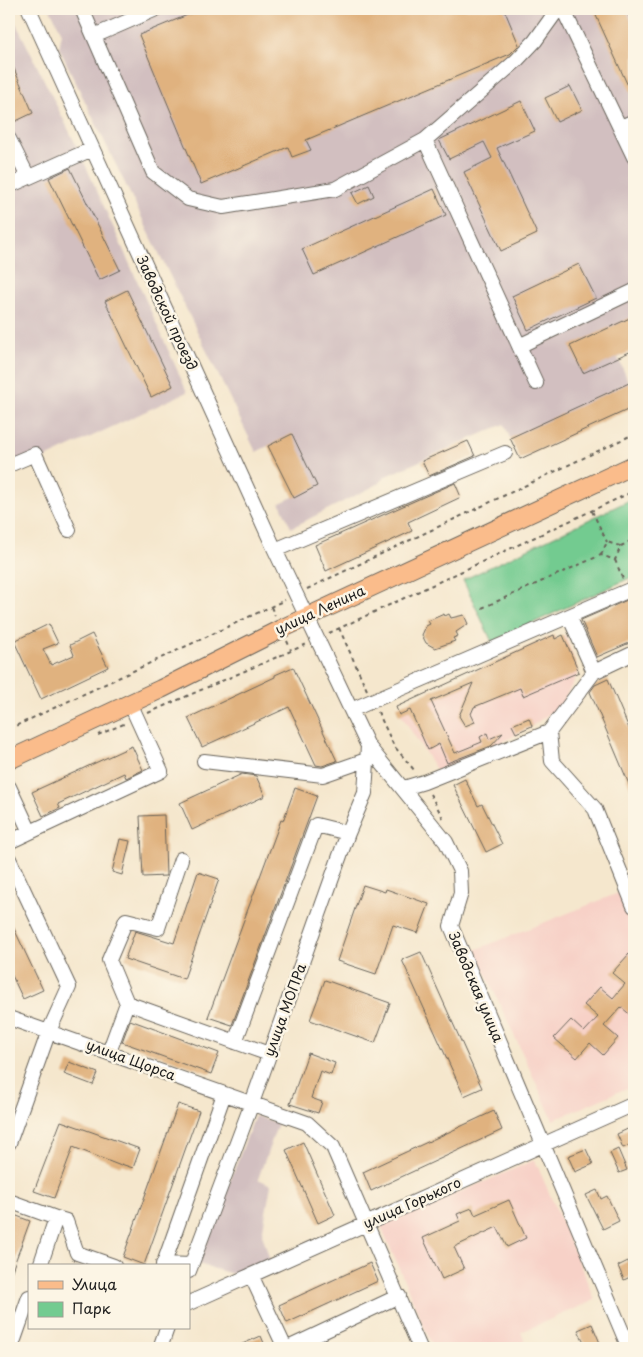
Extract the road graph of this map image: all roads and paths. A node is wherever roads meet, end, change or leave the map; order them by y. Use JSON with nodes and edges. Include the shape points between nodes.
{"nodes":[{"id":1,"x":29,"y":9,"type":"edge"},
{"id":2,"x":82,"y":9,"type":"edge"},
{"id":3,"x":156,"y":9,"type":"edge"},
{"id":4,"x":558,"y":9,"type":"edge"},
{"id":5,"x":563,"y":9,"type":"edge"},
{"id":6,"x":94,"y":36,"type":"junction"},
{"id":7,"x":634,"y":121,"type":"edge"},
{"id":8,"x":621,"y":127,"type":"junction"},
{"id":9,"x":9,"y":139,"type":"edge"},
{"id":10,"x":425,"y":140,"type":"junction"},
{"id":11,"x":92,"y":148,"type":"junction"},
{"id":12,"x":634,"y":157,"type":"edge"},
{"id":13,"x":28,"y":178,"type":"junction"},
{"id":14,"x":9,"y":186,"type":"edge"},
{"id":15,"x":634,"y":291,"type":"edge"},
{"id":16,"x":519,"y":346,"type":"junction"},
{"id":17,"x":536,"y":383,"type":"dead end"},
{"id":18,"x":634,"y":434,"type":"edge"},
{"id":19,"x":505,"y":453,"type":"dead end"},
{"id":20,"x":9,"y":465,"type":"edge"},
{"id":21,"x":634,"y":465,"type":"edge"},
{"id":22,"x":592,"y":511,"type":"dead end"},
{"id":23,"x":69,"y":530,"type":"dead end"},
{"id":24,"x":634,"y":540,"type":"edge"},
{"id":25,"x":607,"y":542,"type":"junction"},
{"id":26,"x":621,"y":546,"type":"junction"},
{"id":27,"x":275,"y":550,"type":"junction"},
{"id":28,"x":601,"y":555,"type":"junction"},
{"id":29,"x":615,"y":560,"type":"junction"},
{"id":30,"x":631,"y":589,"type":"edge"},
{"id":31,"x":296,"y":594,"type":"junction"},
{"id":32,"x":482,"y":608,"type":"dead end"},
{"id":33,"x":569,"y":616,"type":"junction"},
{"id":34,"x":307,"y":617,"type":"junction"},
{"id":35,"x":339,"y":628,"type":"dead end"},
{"id":36,"x":634,"y":653,"type":"edge"},
{"id":37,"x":594,"y":672,"type":"junction"},
{"id":38,"x":372,"y":701,"type":"junction"},
{"id":39,"x":130,"y":703,"type":"junction"},
{"id":40,"x":351,"y":710,"type":"junction"},
{"id":41,"x":9,"y":729,"type":"edge"},
{"id":42,"x":549,"y":732,"type":"junction"},
{"id":43,"x":368,"y":746,"type":"junction"},
{"id":44,"x":9,"y":760,"type":"edge"},
{"id":45,"x":366,"y":760,"type":"junction"},
{"id":46,"x":204,"y":761,"type":"dead end"},
{"id":47,"x":424,"y":782,"type":"junction"},
{"id":48,"x":9,"y":787,"type":"edge"},
{"id":49,"x":404,"y":788,"type":"junction"},
{"id":50,"x":446,"y":823,"type":"dead end"},
{"id":51,"x":30,"y":832,"type":"junction"},
{"id":52,"x":348,"y":833,"type":"junction"},
{"id":53,"x":9,"y":842,"type":"edge"},
{"id":54,"x":9,"y":859,"type":"edge"},
{"id":55,"x":181,"y":859,"type":"dead end"},
{"id":56,"x":634,"y":906,"type":"edge"},
{"id":57,"x":127,"y":1004,"type":"junction"},
{"id":58,"x":9,"y":1018,"type":"edge"},
{"id":59,"x":49,"y":1031,"type":"junction"},
{"id":60,"x":235,"y":1042,"type":"junction"},
{"id":61,"x":110,"y":1052,"type":"junction"},
{"id":62,"x":269,"y":1054,"type":"junction"},
{"id":63,"x":224,"y":1094,"type":"junction"},
{"id":64,"x":252,"y":1103,"type":"junction"},
{"id":65,"x":634,"y":1104,"type":"edge"},
{"id":66,"x":9,"y":1143,"type":"edge"},
{"id":67,"x":542,"y":1145,"type":"junction"},
{"id":68,"x":9,"y":1201,"type":"edge"},
{"id":69,"x":56,"y":1218,"type":"junction"},
{"id":70,"x":367,"y":1223,"type":"junction"},
{"id":71,"x":41,"y":1264,"type":"edge"},
{"id":72,"x":108,"y":1264,"type":"edge"},
{"id":73,"x":163,"y":1264,"type":"edge"},
{"id":74,"x":190,"y":1268,"type":"edge"},
{"id":75,"x":251,"y":1275,"type":"junction"},
{"id":76,"x":399,"y":1296,"type":"junction"},
{"id":77,"x":28,"y":1300,"type":"edge"},
{"id":78,"x":190,"y":1303,"type":"edge"},
{"id":79,"x":166,"y":1330,"type":"edge"},
{"id":80,"x":11,"y":1348,"type":"edge"},
{"id":81,"x":160,"y":1348,"type":"edge"},
{"id":82,"x":286,"y":1348,"type":"edge"},
{"id":83,"x":420,"y":1348,"type":"edge"},
{"id":84,"x":629,"y":1348,"type":"edge"}],
"edges":[{"from":1,"to":11,"type":"street","name":"Заводской проезд"},
{"from":2,"to":6,"type":"street"},
{"from":3,"to":6,"type":"street"},
{"from":4,"to":10,"type":"street","via":[[516,61]]},
{"from":5,"to":8,"type":"street"},
{"from":6,"to":10,"type":"street","via":[[153,172],[188,199],[223,207],[335,189]]},
{"from":7,"to":8,"type":"street"},
{"from":8,"to":12,"type":"street"},
{"from":9,"to":13,"type":"street"},
{"from":10,"to":16,"type":"street"},
{"from":11,"to":13,"type":"street"},
{"from":11,"to":27,"type":"street","name":"Заводской проезд"},
{"from":13,"to":14,"type":"street"},
{"from":15,"to":16,"type":"street"},
{"from":16,"to":17,"type":"street"},
{"from":18,"to":31,"type":"path"},
{"from":19,"to":27,"type":"street"},
{"from":20,"to":23,"type":"street","via":[[35,454]]},
{"from":21,"to":34,"type":"main road","name":"улица Ленина"},
{"from":22,"to":25,"type":"path"},
{"from":24,"to":26,"type":"path"},
{"from":25,"to":26,"type":"path"},
{"from":25,"to":28,"type":"path"},
{"from":26,"to":29,"type":"path"},
{"from":27,"to":31,"type":"street","name":"Заводской проезд"},
{"from":28,"to":29,"type":"path"},
{"from":28,"to":32,"type":"path"},
{"from":29,"to":30,"type":"path"},
{"from":30,"to":33,"type":"street"},
{"from":31,"to":34,"type":"street","name":"Заводской проезд"},
{"from":31,"to":41,"type":"path"},
{"from":33,"to":37,"type":"street"},
{"from":33,"to":38,"type":"street"},
{"from":34,"to":39,"type":"main road","name":"улица Ленина"},
{"from":34,"to":40,"type":"street","name":"Заводская улица"},
{"from":35,"to":38,"type":"path"},
{"from":36,"to":37,"type":"street"},
{"from":37,"to":42,"type":"street"},
{"from":38,"to":40,"type":"street"},
{"from":38,"to":47,"type":"path","via":[[394,746]]},
{"from":39,"to":44,"type":"main road","name":"улица Ленина"},
{"from":39,"to":51,"type":"street","via":[[161,771]]},
{"from":40,"to":43,"type":"street","name":"Заводская улица"},
{"from":42,"to":47,"type":"street"},
{"from":42,"to":56,"type":"street","via":[[552,761],[595,809]]},
{"from":43,"to":45,"type":"street","name":"улица МОПРа"},
{"from":43,"to":49,"type":"street","name":"Заводская улица"},
{"from":45,"to":46,"type":"street","via":[[323,775]]},
{"from":45,"to":52,"type":"street","name":"улица МОПРа","via":[[365,792]]},
{"from":47,"to":49,"type":"street"},
{"from":47,"to":50,"type":"path"},
{"from":48,"to":51,"type":"street"},
{"from":49,"to":67,"type":"street","name":"Заводская улица","via":[[446,842],[460,871],[461,893],[450,926]]},
{"from":51,"to":53,"type":"street"},
{"from":52,"to":60,"type":"street","via":[[316,826]]},
{"from":52,"to":62,"type":"street","name":"улица МОПРа"},
{"from":54,"to":59,"type":"street","via":[[69,987]]},
{"from":55,"to":57,"type":"street","via":[[158,928],[126,920],[109,960]]},
{"from":57,"to":60,"type":"street"},
{"from":57,"to":61,"type":"street"},
{"from":58,"to":59,"type":"street","name":"улица Щорса"},
{"from":59,"to":61,"type":"street","name":"улица Щорса"},
{"from":59,"to":66,"type":"street"},
{"from":60,"to":62,"type":"street"},
{"from":61,"to":63,"type":"street","name":"улица Щорса"},
{"from":62,"to":64,"type":"street","name":"улица МОПРа"},
{"from":63,"to":64,"type":"street","name":"улица Щорса"},
{"from":63,"to":73,"type":"street"},
{"from":64,"to":70,"type":"street","name":"улица Щорса","via":[[307,1123],[333,1147]]},
{"from":64,"to":74,"type":"street","name":"улица МОПРа"},
{"from":65,"to":67,"type":"street","name":"улица Горького"},
{"from":67,"to":70,"type":"street","name":"улица Горького","via":[[458,1188]]},
{"from":67,"to":84,"type":"street","name":"Заводская улица"},
{"from":68,"to":69,"type":"street"},
{"from":69,"to":71,"type":"street"},
{"from":69,"to":72,"type":"street","via":[[66,1221],[77,1253]]},
{"from":70,"to":75,"type":"street","name":"улица Горького"},
{"from":70,"to":76,"type":"street","name":"улица Щорса"},
{"from":75,"to":78,"type":"street","name":"улица Горького"},
{"from":75,"to":82,"type":"street"},
{"from":76,"to":82,"type":"street"},
{"from":76,"to":83,"type":"street","name":"улица Щорса"},
{"from":77,"to":80,"type":"street"},
{"from":79,"to":81,"type":"street"}]}
